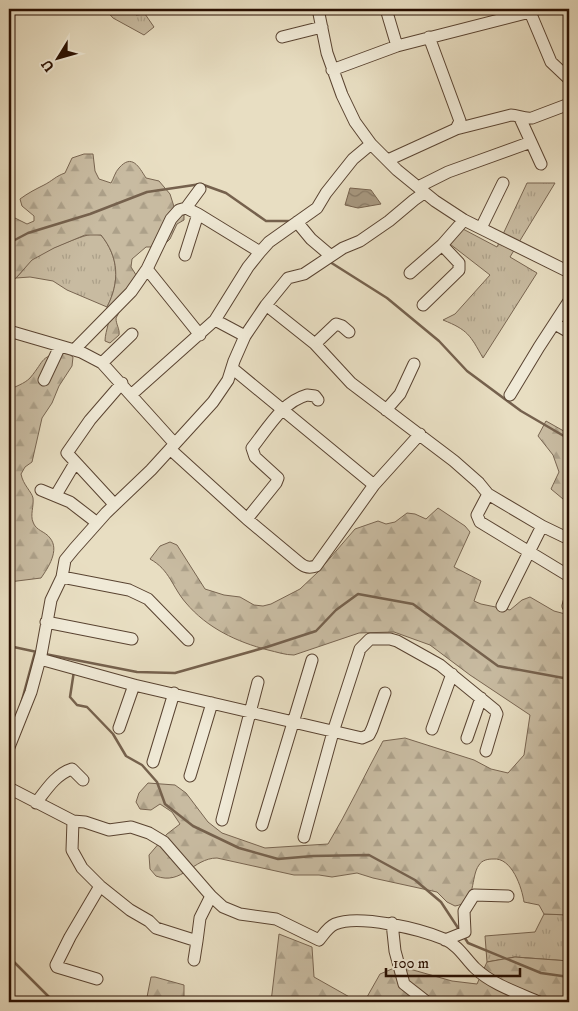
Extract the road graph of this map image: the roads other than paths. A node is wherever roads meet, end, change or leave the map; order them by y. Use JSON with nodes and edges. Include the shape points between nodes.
{"nodes":[{"id":1,"x":318,"y":9,"type":"edge"},
{"id":2,"x":386,"y":9,"type":"edge"},
{"id":3,"x":532,"y":10,"type":"edge"},
{"id":4,"x":498,"y":14,"type":"edge"},
{"id":5,"x":322,"y":27,"type":"junction"},
{"id":6,"x":282,"y":37,"type":"dead end"},
{"id":7,"x":429,"y":37,"type":"junction"},
{"id":8,"x":397,"y":46,"type":"junction"},
{"id":9,"x":332,"y":70,"type":"junction"},
{"id":10,"x":569,"y":79,"type":"edge"},
{"id":11,"x":569,"y":104,"type":"edge"},
{"id":12,"x":520,"y":118,"type":"junction"},
{"id":13,"x":456,"y":129,"type":"junction"},
{"id":14,"x":531,"y":142,"type":"junction"},
{"id":15,"x":371,"y":144,"type":"junction"},
{"id":16,"x":388,"y":160,"type":"junction"},
{"id":17,"x":541,"y":164,"type":"dead end"},
{"id":18,"x":504,"y":183,"type":"dead end"},
{"id":19,"x":200,"y":189,"type":"dead end"},
{"id":20,"x":421,"y":190,"type":"junction"},
{"id":21,"x":186,"y":208,"type":"junction"},
{"id":22,"x":198,"y":214,"type":"junction"},
{"id":23,"x":464,"y":220,"type":"junction"},
{"id":24,"x":294,"y":225,"type":"junction"},
{"id":25,"x":481,"y":228,"type":"junction"},
{"id":26,"x":442,"y":245,"type":"junction"},
{"id":27,"x":260,"y":252,"type":"junction"},
{"id":28,"x":185,"y":255,"type":"dead end"},
{"id":29,"x":327,"y":259,"type":"junction"},
{"id":30,"x":147,"y":269,"type":"junction"},
{"id":31,"x":569,"y":272,"type":"edge"},
{"id":32,"x":410,"y":273,"type":"dead end"},
{"id":33,"x":569,"y":301,"type":"edge"},
{"id":34,"x":266,"y":305,"type":"junction"},
{"id":35,"x":423,"y":305,"type":"dead end"},
{"id":36,"x":215,"y":320,"type":"junction"},
{"id":37,"x":555,"y":324,"type":"junction"},
{"id":38,"x":9,"y":331,"type":"edge"},
{"id":39,"x":349,"y":332,"type":"dead end"},
{"id":40,"x":569,"y":332,"type":"edge"},
{"id":41,"x":132,"y":334,"type":"dead end"},
{"id":42,"x":200,"y":335,"type":"junction"},
{"id":43,"x":245,"y":336,"type":"junction"},
{"id":44,"x":315,"y":344,"type":"junction"},
{"id":45,"x":60,"y":346,"type":"junction"},
{"id":46,"x":74,"y":350,"type":"junction"},
{"id":47,"x":102,"y":363,"type":"junction"},
{"id":48,"x":414,"y":364,"type":"dead end"},
{"id":49,"x":232,"y":368,"type":"junction"},
{"id":50,"x":44,"y":380,"type":"dead end"},
{"id":51,"x":122,"y":383,"type":"junction"},
{"id":52,"x":131,"y":395,"type":"junction"},
{"id":53,"x":510,"y":395,"type":"dead end"},
{"id":54,"x":318,"y":400,"type":"dead end"},
{"id":55,"x":283,"y":409,"type":"junction"},
{"id":56,"x":386,"y":410,"type":"junction"},
{"id":57,"x":420,"y":434,"type":"junction"},
{"id":58,"x":172,"y":446,"type":"junction"},
{"id":59,"x":75,"y":463,"type":"junction"},
{"id":60,"x":374,"y":485,"type":"junction"},
{"id":61,"x":41,"y":490,"type":"dead end"},
{"id":62,"x":488,"y":494,"type":"junction"},
{"id":63,"x":56,"y":495,"type":"junction"},
{"id":64,"x":114,"y":504,"type":"junction"},
{"id":65,"x":247,"y":519,"type":"junction"},
{"id":66,"x":96,"y":522,"type":"junction"},
{"id":67,"x":542,"y":526,"type":"junction"},
{"id":68,"x":569,"y":540,"type":"edge"},
{"id":69,"x":529,"y":553,"type":"junction"},
{"id":70,"x":62,"y":576,"type":"junction"},
{"id":71,"x":569,"y":576,"type":"edge"},
{"id":72,"x":502,"y":606,"type":"dead end"},
{"id":73,"x":46,"y":622,"type":"junction"},
{"id":74,"x":132,"y":640,"type":"dead end"},
{"id":75,"x":188,"y":640,"type":"dead end"},
{"id":76,"x":41,"y":655,"type":"junction"},
{"id":77,"x":312,"y":660,"type":"dead end"},
{"id":78,"x":452,"y":674,"type":"junction"},
{"id":79,"x":258,"y":682,"type":"dead end"},
{"id":80,"x":134,"y":684,"type":"junction"},
{"id":81,"x":174,"y":693,"type":"junction"},
{"id":82,"x":385,"y":693,"type":"dead end"},
{"id":83,"x":481,"y":698,"type":"junction"},
{"id":84,"x":212,"y":703,"type":"junction"},
{"id":85,"x":250,"y":712,"type":"junction"},
{"id":86,"x":294,"y":723,"type":"junction"},
{"id":87,"x":119,"y":728,"type":"dead end"},
{"id":88,"x":432,"y":729,"type":"dead end"},
{"id":89,"x":333,"y":732,"type":"junction"},
{"id":90,"x":467,"y":738,"type":"dead end"},
{"id":91,"x":9,"y":747,"type":"edge"},
{"id":92,"x":486,"y":751,"type":"dead end"},
{"id":93,"x":153,"y":762,"type":"dead end"},
{"id":94,"x":190,"y":776,"type":"dead end"},
{"id":95,"x":83,"y":780,"type":"dead end"},
{"id":96,"x":9,"y":788,"type":"edge"},
{"id":97,"x":36,"y":802,"type":"junction"},
{"id":98,"x":222,"y":820,"type":"dead end"},
{"id":99,"x":73,"y":821,"type":"junction"},
{"id":100,"x":262,"y":825,"type":"dead end"},
{"id":101,"x":304,"y":837,"type":"dead end"},
{"id":102,"x":100,"y":886,"type":"junction"},
{"id":103,"x":211,"y":896,"type":"junction"},
{"id":104,"x":508,"y":896,"type":"dead end"},
{"id":105,"x":392,"y":923,"type":"junction"},
{"id":106,"x":197,"y":940,"type":"junction"},
{"id":107,"x":445,"y":940,"type":"junction"},
{"id":108,"x":194,"y":960,"type":"dead end"},
{"id":109,"x":97,"y":979,"type":"dead end"},
{"id":110,"x":427,"y":1002,"type":"edge"},
{"id":111,"x":539,"y":1002,"type":"edge"}],
"edges":[{"from":1,"to":5,"type":"street"},
{"from":2,"to":8,"type":"street"},
{"from":3,"to":4,"type":"street"},
{"from":3,"to":10,"type":"street","via":[[551,62]]},
{"from":4,"to":7,"type":"street"},
{"from":5,"to":6,"type":"street"},
{"from":5,"to":9,"type":"street"},
{"from":7,"to":8,"type":"street"},
{"from":7,"to":13,"type":"street","via":[[460,121]]},
{"from":8,"to":9,"type":"street"},
{"from":9,"to":15,"type":"street","via":[[348,109]]},
{"from":11,"to":12,"type":"street","via":[[532,118]]},
{"from":12,"to":13,"type":"street","via":[[511,115]]},
{"from":12,"to":14,"type":"street"},
{"from":13,"to":16,"type":"street"},
{"from":14,"to":17,"type":"street"},
{"from":14,"to":20,"type":"street","via":[[448,172]]},
{"from":15,"to":16,"type":"street"},
{"from":15,"to":24,"type":"street","via":[[353,158],[317,208]]},
{"from":16,"to":20,"type":"street"},
{"from":18,"to":25,"type":"street"},
{"from":19,"to":21,"type":"street"},
{"from":20,"to":23,"type":"street"},
{"from":20,"to":29,"type":"street","via":[[375,231]]},
{"from":21,"to":22,"type":"street"},
{"from":21,"to":30,"type":"street","via":[[179,210],[170,220]]},
{"from":22,"to":27,"type":"street"},
{"from":22,"to":28,"type":"street"},
{"from":23,"to":25,"type":"street"},
{"from":23,"to":26,"type":"street"},
{"from":24,"to":27,"type":"street"},
{"from":24,"to":29,"type":"street"},
{"from":25,"to":31,"type":"street"},
{"from":26,"to":32,"type":"street"},
{"from":26,"to":35,"type":"street","via":[[458,263],[459,270]]},
{"from":27,"to":36,"type":"street"},
{"from":29,"to":34,"type":"street","via":[[304,274],[288,278]]},
{"from":30,"to":42,"type":"street"},
{"from":30,"to":46,"type":"street","via":[[131,292]]},
{"from":33,"to":37,"type":"street"},
{"from":34,"to":43,"type":"street"},
{"from":34,"to":44,"type":"street"},
{"from":36,"to":42,"type":"street"},
{"from":36,"to":43,"type":"street"},
{"from":37,"to":40,"type":"street"},
{"from":37,"to":53,"type":"street"},
{"from":38,"to":45,"type":"street"},
{"from":39,"to":44,"type":"street","via":[[336,324]]},
{"from":41,"to":47,"type":"street"},
{"from":42,"to":52,"type":"street"},
{"from":43,"to":49,"type":"street"},
{"from":44,"to":56,"type":"street","via":[[350,383]]},
{"from":45,"to":46,"type":"street"},
{"from":45,"to":50,"type":"street"},
{"from":46,"to":47,"type":"street"},
{"from":47,"to":51,"type":"street"},
{"from":48,"to":56,"type":"street","via":[[400,394]]},
{"from":49,"to":55,"type":"street"},
{"from":49,"to":58,"type":"street","via":[[213,402]]},
{"from":51,"to":52,"type":"street"},
{"from":51,"to":59,"type":"street","via":[[68,451]]},
{"from":52,"to":58,"type":"street"},
{"from":54,"to":55,"type":"street","via":[[308,394]]},
{"from":55,"to":60,"type":"street"},
{"from":55,"to":65,"type":"street","via":[[252,448],[255,457],[278,478]]},
{"from":56,"to":57,"type":"street"},
{"from":57,"to":60,"type":"street"},
{"from":57,"to":62,"type":"street","via":[[467,472]]},
{"from":58,"to":64,"type":"street"},
{"from":58,"to":65,"type":"street"},
{"from":59,"to":63,"type":"street"},
{"from":59,"to":64,"type":"street"},
{"from":60,"to":65,"type":"street","via":[[316,566],[311,568],[305,567]]},
{"from":61,"to":63,"type":"street"},
{"from":62,"to":67,"type":"street"},
{"from":62,"to":69,"type":"street","via":[[477,515],[480,522]]},
{"from":63,"to":66,"type":"street"},
{"from":64,"to":66,"type":"street"},
{"from":66,"to":70,"type":"street","via":[[65,560]]},
{"from":67,"to":68,"type":"street"},
{"from":67,"to":69,"type":"street"},
{"from":69,"to":71,"type":"street"},
{"from":69,"to":72,"type":"street"},
{"from":70,"to":73,"type":"street","via":[[51,600]]},
{"from":70,"to":75,"type":"street","via":[[129,590],[148,599]]},
{"from":73,"to":74,"type":"street"},
{"from":73,"to":76,"type":"street"},
{"from":76,"to":80,"type":"street","via":[[74,668]]},
{"from":76,"to":91,"type":"street","via":[[31,692]]},
{"from":77,"to":86,"type":"street"},
{"from":78,"to":83,"type":"street"},
{"from":78,"to":88,"type":"street"},
{"from":78,"to":89,"type":"street","via":[[390,638],[370,639],[360,649]]},
{"from":79,"to":85,"type":"street"},
{"from":80,"to":81,"type":"street"},
{"from":80,"to":87,"type":"street"},
{"from":81,"to":84,"type":"street"},
{"from":81,"to":93,"type":"street"},
{"from":82,"to":89,"type":"street","via":[[369,735],[362,738]]},
{"from":83,"to":90,"type":"street"},
{"from":83,"to":92,"type":"street","via":[[497,714]]},
{"from":84,"to":85,"type":"street"},
{"from":84,"to":94,"type":"street"},
{"from":85,"to":86,"type":"street"},
{"from":85,"to":98,"type":"street"},
{"from":86,"to":89,"type":"street"},
{"from":86,"to":100,"type":"street"},
{"from":89,"to":101,"type":"street"},
{"from":95,"to":97,"type":"street","via":[[72,769],[67,771]]},
{"from":96,"to":97,"type":"street"},
{"from":97,"to":99,"type":"street"},
{"from":99,"to":102,"type":"street","via":[[72,850],[82,868]]},
{"from":99,"to":103,"type":"street","via":[[109,830],[132,827],[149,833],[164,842]]},
{"from":102,"to":106,"type":"street","via":[[156,928]]},
{"from":102,"to":109,"type":"street","via":[[56,966]]},
{"from":103,"to":105,"type":"street","via":[[231,912],[276,919],[319,940],[330,927],[344,922]]},
{"from":103,"to":106,"type":"street","via":[[200,918]]},
{"from":104,"to":107,"type":"street","via":[[474,895],[464,910],[461,934]]},
{"from":105,"to":107,"type":"street"},
{"from":105,"to":110,"type":"street","via":[[404,984]]},
{"from":106,"to":108,"type":"street"},
{"from":107,"to":111,"type":"street","via":[[476,969],[506,988]]}]}
